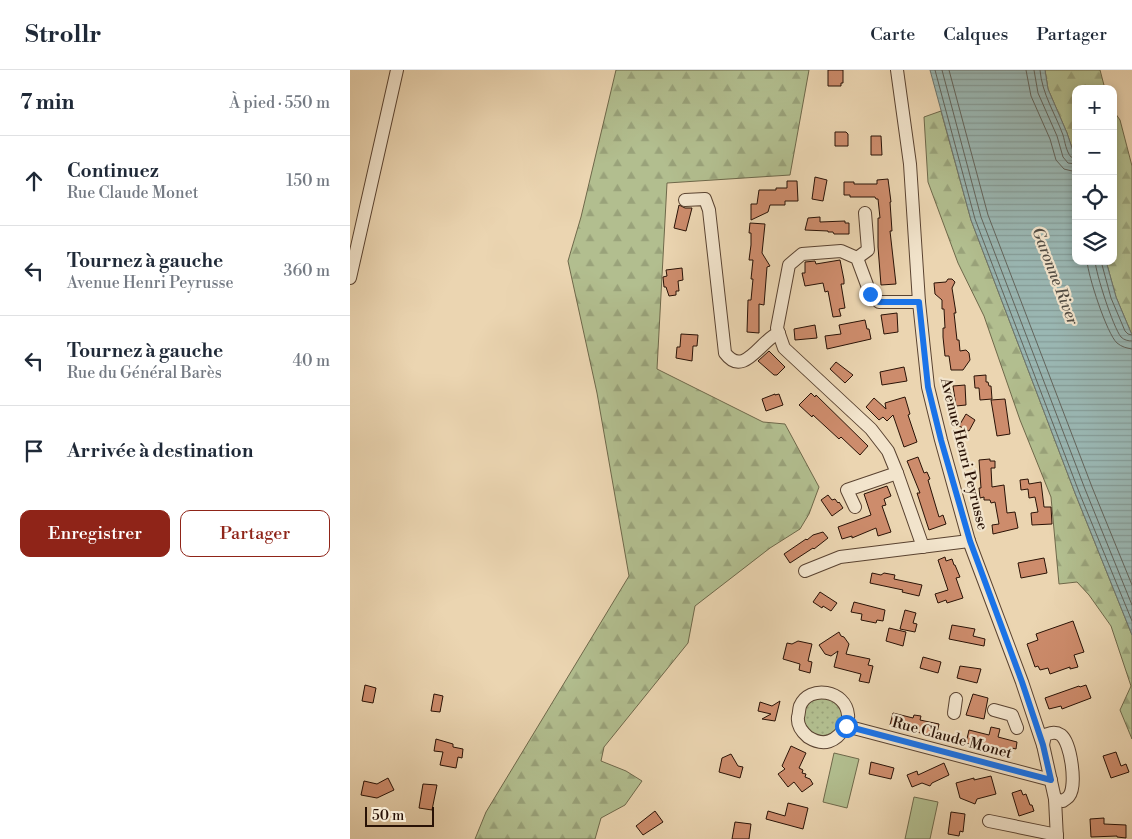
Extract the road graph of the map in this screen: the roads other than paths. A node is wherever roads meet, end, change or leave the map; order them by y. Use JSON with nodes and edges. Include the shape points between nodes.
{"nodes":[{"id":1,"x":398,"y":70,"type":"edge"},
{"id":2,"x":897,"y":70,"type":"edge"},
{"id":3,"x":685,"y":200,"type":"dead end"},
{"id":4,"x":865,"y":213,"type":"dead end"},
{"id":5,"x":857,"y":258,"type":"junction"},
{"id":6,"x":350,"y":278,"type":"edge"},
{"id":7,"x":919,"y":302,"type":"junction"},
{"id":8,"x":779,"y":333,"type":"junction"},
{"id":9,"x":897,"y":473,"type":"junction"},
{"id":10,"x":855,"y":507,"type":"dead end"},
{"id":11,"x":970,"y":541,"type":"junction"},
{"id":12,"x":922,"y":547,"type":"junction"},
{"id":13,"x":804,"y":571,"type":"dead end"},
{"id":14,"x":956,"y":699,"type":"dead end"},
{"id":15,"x":994,"y":710,"type":"dead end"},
{"id":16,"x":954,"y":713,"type":"dead end"},
{"id":17,"x":1036,"y":723,"type":"junction"},
{"id":18,"x":846,"y":726,"type":"junction"},
{"id":19,"x":1043,"y":745,"type":"junction"},
{"id":20,"x":1051,"y":780,"type":"junction"},
{"id":21,"x":1054,"y":799,"type":"junction"},
{"id":22,"x":989,"y":821,"type":"dead end"},
{"id":23,"x":1057,"y":837,"type":"edge"}],
"edges":[{"from":1,"to":6,"type":"street"},
{"from":2,"to":7,"type":"street","name":"Avenue Henri Peyrusse","via":[[910,164]]},
{"from":3,"to":8,"type":"street","via":[[705,200],[708,210],[725,353],[732,361],[747,360],[769,338]]},
{"from":4,"to":5,"type":"street","via":[[868,250]]},
{"from":5,"to":7,"type":"street","via":[[870,294],[879,302]]},
{"from":5,"to":8,"type":"street","via":[[841,250],[802,254],[789,265]]},
{"from":7,"to":11,"type":"street","name":"Avenue Henri Peyrusse","via":[[928,387]]},
{"from":8,"to":9,"type":"street","via":[[784,348],[871,428],[888,451]]},
{"from":9,"to":10,"type":"street","via":[[847,490]]},
{"from":9,"to":12,"type":"street"},
{"from":11,"to":12,"type":"street"},
{"from":11,"to":17,"type":"street","name":"Avenue Henri Peyrusse"},
{"from":12,"to":13,"type":"street","via":[[840,557]]},
{"from":14,"to":16,"type":"street"},
{"from":15,"to":17,"type":"street","via":[[1012,715],[1015,728]]},
{"from":17,"to":19,"type":"street","name":"Avenue Henri Peyrusse"},
{"from":18,"to":18,"type":"street","via":[[840,736],[831,741],[816,742],[803,733],[798,722],[800,705],[812,694],[828,692],[842,700],[848,715]]},
{"from":18,"to":20,"type":"street","name":"Rue Claude Monet"},
{"from":19,"to":20,"type":"street","name":"Avenue Henri Peyrusse"},
{"from":19,"to":21,"type":"street","via":[[1045,735],[1054,732],[1067,745],[1071,759],[1073,786],[1070,796],[1063,801]]},
{"from":20,"to":21,"type":"street","name":"Avenue Henri Peyrusse"},
{"from":21,"to":23,"type":"street","name":"Avenue Henri Peyrusse"},
{"from":22,"to":23,"type":"street"}]}
